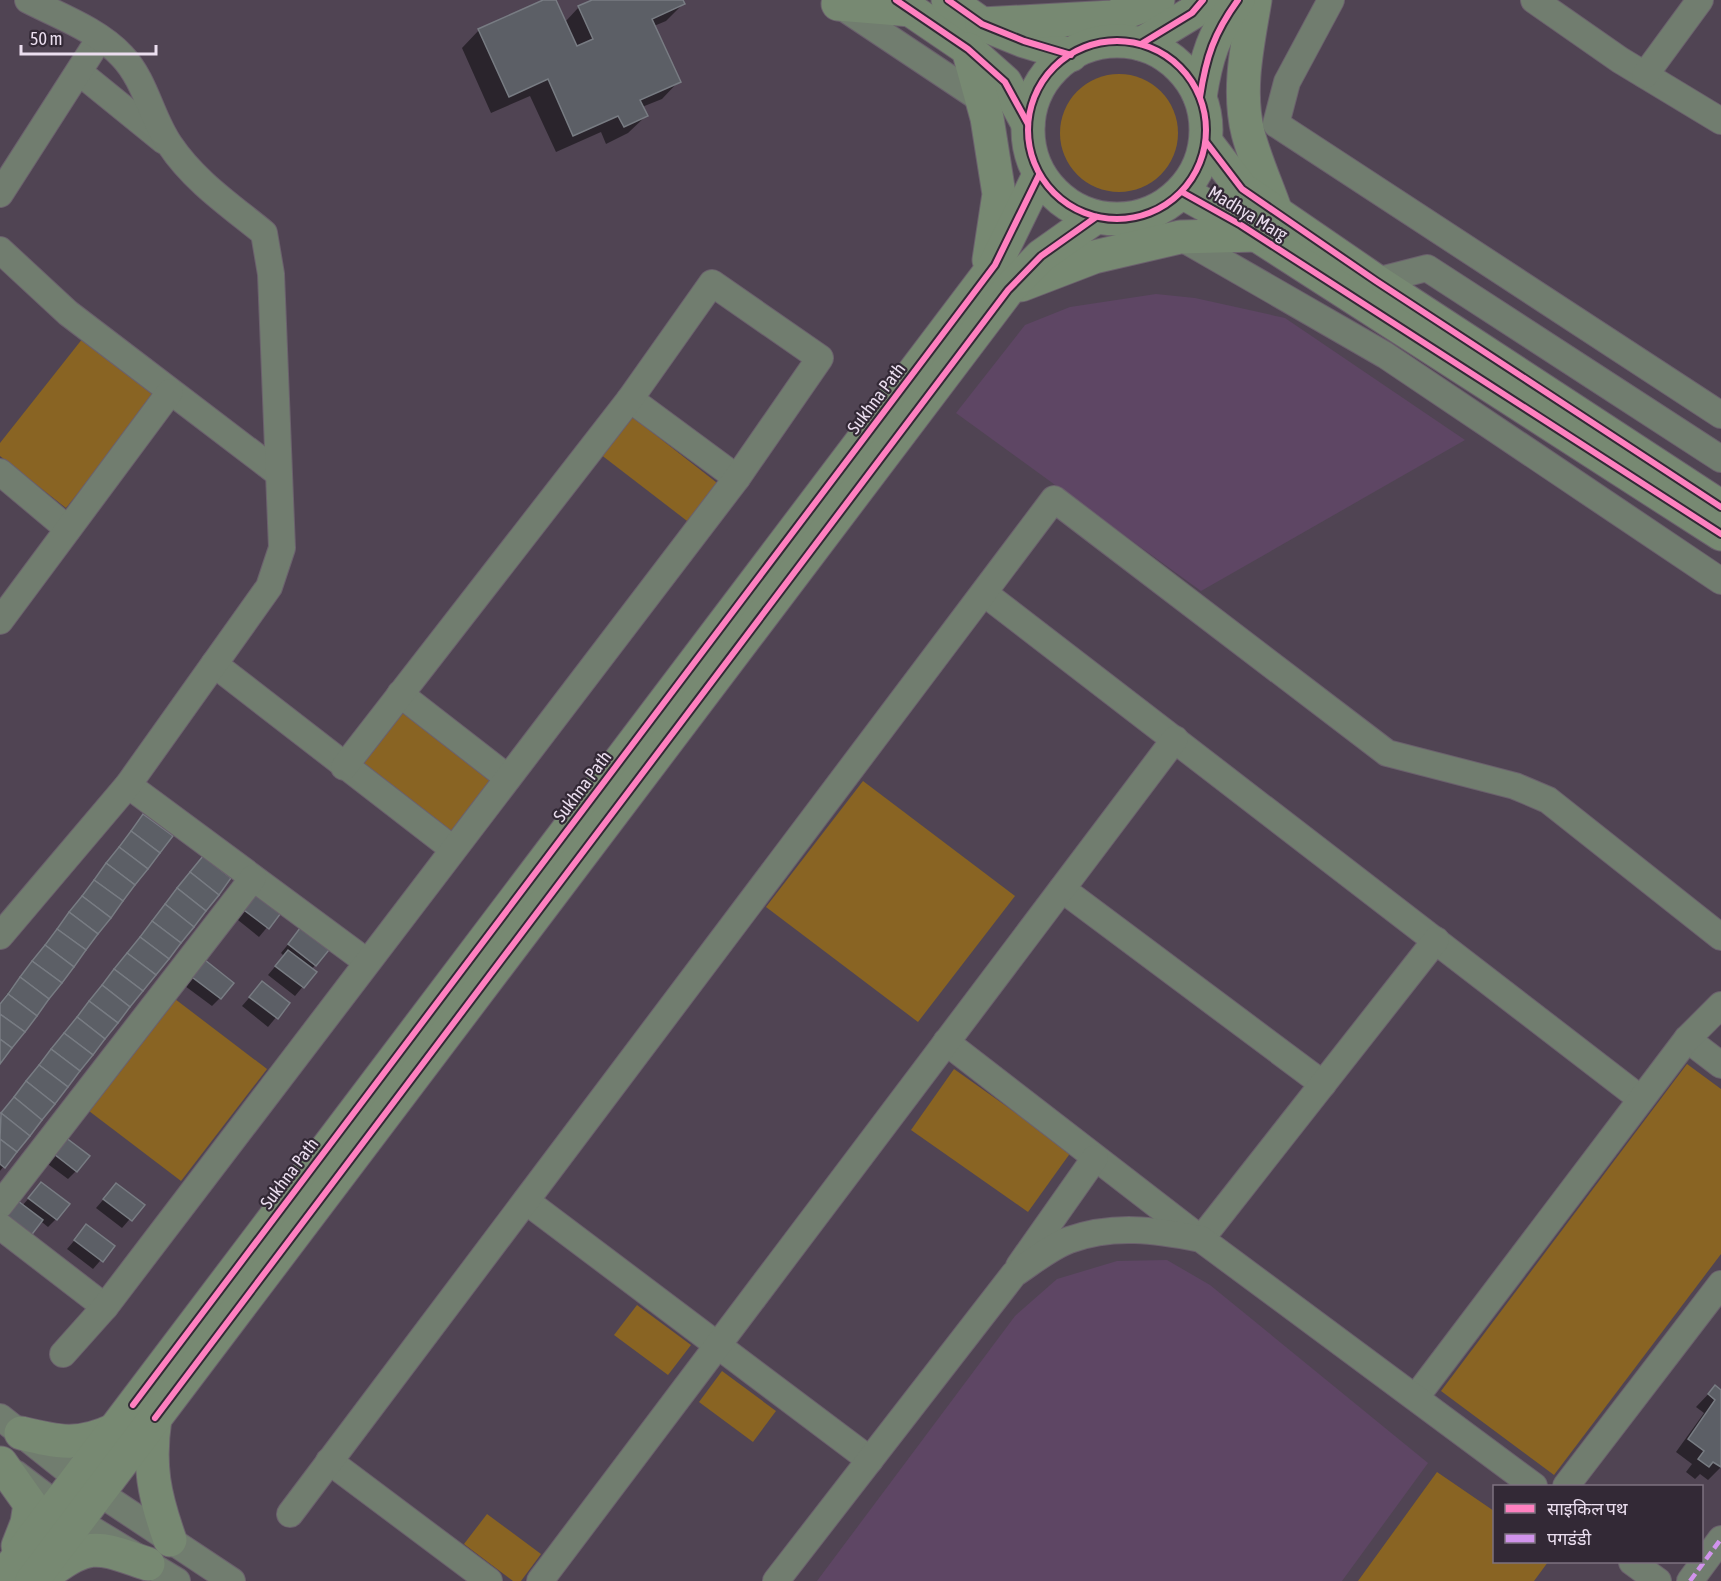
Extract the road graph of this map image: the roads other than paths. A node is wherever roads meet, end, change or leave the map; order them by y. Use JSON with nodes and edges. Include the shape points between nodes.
{"nodes":[{"id":1,"x":28,"y":0,"type":"edge"},
{"id":2,"x":948,"y":0,"type":"edge"},
{"id":3,"x":1158,"y":0,"type":"edge"},
{"id":4,"x":1203,"y":0,"type":"edge"},
{"id":5,"x":1238,"y":0,"type":"edge"},
{"id":6,"x":1255,"y":0,"type":"edge"},
{"id":7,"x":1331,"y":0,"type":"edge"},
{"id":8,"x":1534,"y":0,"type":"edge"},
{"id":9,"x":1700,"y":0,"type":"edge"},
{"id":10,"x":836,"y":2,"type":"edge"},
{"id":11,"x":904,"y":5,"type":"edge"},
{"id":12,"x":975,"y":36,"type":"junction"},
{"id":13,"x":100,"y":38,"type":"junction"},
{"id":14,"x":1141,"y":44,"type":"junction"},
{"id":15,"x":1071,"y":54,"type":"junction"},
{"id":16,"x":79,"y":72,"type":"junction"},
{"id":17,"x":1645,"y":75,"type":"junction"},
{"id":18,"x":1200,"y":97,"type":"junction"},
{"id":19,"x":982,"y":100,"type":"junction"},
{"id":20,"x":1721,"y":121,"type":"edge"},
{"id":21,"x":1028,"y":124,"type":"junction"},
{"id":22,"x":1206,"y":142,"type":"junction"},
{"id":23,"x":169,"y":145,"type":"junction"},
{"id":24,"x":1039,"y":175,"type":"junction"},
{"id":25,"x":1182,"y":192,"type":"junction"},
{"id":26,"x":0,"y":194,"type":"edge"},
{"id":27,"x":1095,"y":217,"type":"junction"},
{"id":28,"x":1267,"y":224,"type":"junction"},
{"id":29,"x":1180,"y":237,"type":"junction"},
{"id":30,"x":0,"y":250,"type":"edge"},
{"id":31,"x":1472,"y":252,"type":"junction"},
{"id":32,"x":1427,"y":268,"type":"junction"},
{"id":33,"x":997,"y":283,"type":"junction"},
{"id":34,"x":1370,"y":292,"type":"junction"},
{"id":35,"x":1385,"y":356,"type":"junction"},
{"id":36,"x":170,"y":392,"type":"junction"},
{"id":37,"x":630,"y":399,"type":"junction"},
{"id":38,"x":1721,"y":415,"type":"edge"},
{"id":39,"x":1721,"y":459,"type":"edge"},
{"id":40,"x":0,"y":472,"type":"edge"},
{"id":41,"x":278,"y":473,"type":"junction"},
{"id":42,"x":737,"y":478,"type":"junction"},
{"id":43,"x":1721,"y":507,"type":"edge"},
{"id":44,"x":68,"y":529,"type":"junction"},
{"id":45,"x":1721,"y":534,"type":"edge"},
{"id":46,"x":1721,"y":581,"type":"edge"},
{"id":47,"x":984,"y":592,"type":"junction"},
{"id":48,"x":0,"y":621,"type":"edge"},
{"id":49,"x":214,"y":664,"type":"junction"},
{"id":50,"x":400,"y":694,"type":"junction"},
{"id":51,"x":1175,"y":739,"type":"junction"},
{"id":52,"x":344,"y":767,"type":"junction"},
{"id":53,"x":508,"y":778,"type":"junction"},
{"id":54,"x":128,"y":786,"type":"junction"},
{"id":55,"x":453,"y":849,"type":"junction"},
{"id":56,"x":253,"y":878,"type":"junction"},
{"id":57,"x":1062,"y":889,"type":"junction"},
{"id":58,"x":0,"y":936,"type":"edge"},
{"id":59,"x":1721,"y":937,"type":"edge"},
{"id":60,"x":1436,"y":940,"type":"junction"},
{"id":61,"x":367,"y":962,"type":"junction"},
{"id":62,"x":1721,"y":1005,"type":"edge"},
{"id":63,"x":1687,"y":1038,"type":"junction"},
{"id":64,"x":946,"y":1042,"type":"junction"},
{"id":65,"x":1721,"y":1065,"type":"edge"},
{"id":66,"x":1323,"y":1083,"type":"junction"},
{"id":67,"x":1641,"y":1098,"type":"junction"},
{"id":68,"x":1095,"y":1158,"type":"junction"},
{"id":69,"x":525,"y":1201,"type":"junction"},
{"id":70,"x":0,"y":1205,"type":"edge"},
{"id":71,"x":0,"y":1226,"type":"edge"},
{"id":72,"x":1201,"y":1239,"type":"junction"},
{"id":73,"x":1014,"y":1274,"type":"junction"},
{"id":74,"x":1721,"y":1284,"type":"edge"},
{"id":75,"x":105,"y":1307,"type":"junction"},
{"id":76,"x":718,"y":1346,"type":"junction"},
{"id":77,"x":63,"y":1354,"type":"dead end"},
{"id":78,"x":1416,"y":1397,"type":"junction"},
{"id":79,"x":155,"y":1418,"type":"junction"},
{"id":80,"x":10,"y":1425,"type":"edge"},
{"id":81,"x":114,"y":1430,"type":"junction"},
{"id":82,"x":870,"y":1460,"type":"junction"},
{"id":83,"x":329,"y":1461,"type":"junction"},
{"id":84,"x":1,"y":1462,"type":"edge"},
{"id":85,"x":1533,"y":1485,"type":"edge"},
{"id":86,"x":1567,"y":1485,"type":"edge"},
{"id":87,"x":88,"y":1486,"type":"junction"},
{"id":88,"x":68,"y":1513,"type":"junction"},
{"id":89,"x":290,"y":1514,"type":"dead end"},
{"id":90,"x":1721,"y":1539,"type":"edge"},
{"id":91,"x":170,"y":1540,"type":"junction"},
{"id":92,"x":1633,"y":1563,"type":"edge"},
{"id":93,"x":148,"y":1564,"type":"junction"},
{"id":94,"x":13,"y":1578,"type":"edge"},
{"id":95,"x":39,"y":1581,"type":"edge"},
{"id":96,"x":177,"y":1581,"type":"edge"},
{"id":97,"x":232,"y":1581,"type":"edge"},
{"id":98,"x":489,"y":1581,"type":"edge"},
{"id":99,"x":540,"y":1581,"type":"edge"},
{"id":100,"x":777,"y":1581,"type":"edge"},
{"id":101,"x":1658,"y":1581,"type":"edge"},
{"id":102,"x":1690,"y":1581,"type":"edge"}],
"edges":[{"from":1,"to":13,"type":"street"},
{"from":2,"to":12,"type":"main road"},
{"from":3,"to":12,"type":"main road","via":[[1103,18]]},
{"from":4,"to":14,"type":"main road","via":[[1192,13]]},
{"from":5,"to":18,"type":"main road","via":[[1206,59]]},
{"from":6,"to":28,"type":"main road","via":[[1244,65],[1246,115]]},
{"from":7,"to":31,"type":"street","via":[[1287,82],[1276,124]]},
{"from":8,"to":17,"type":"street"},
{"from":9,"to":17,"type":"street"},
{"from":10,"to":11,"type":"main road"},
{"from":10,"to":19,"type":"street"},
{"from":11,"to":12,"type":"main road"},
{"from":12,"to":15,"type":"main road","via":[[1024,41]]},
{"from":12,"to":19,"type":"main road"},
{"from":12,"to":21,"type":"main road"},
{"from":13,"to":16,"type":"street"},
{"from":13,"to":23,"type":"street","via":[[123,56],[138,78]]},
{"from":14,"to":15,"type":"main road","via":[[1101,43]]},
{"from":14,"to":18,"type":"main road","via":[[1180,67]]},
{"from":15,"to":21,"type":"main road","via":[[1053,69],[1038,90]]},
{"from":16,"to":23,"type":"street"},
{"from":16,"to":26,"type":"street"},
{"from":17,"to":20,"type":"street"},
{"from":18,"to":22,"type":"main road","via":[[1207,123]]},
{"from":19,"to":33,"type":"main road","via":[[999,194]]},
{"from":21,"to":24,"type":"main road"},
{"from":22,"to":25,"type":"main road","via":[[1197,171]]},
{"from":22,"to":28,"type":"main road","name":"Madhya Marg"},
{"from":23,"to":41,"type":"street","via":[[199,180],[264,232],[271,274]]},
{"from":24,"to":27,"type":"main road","via":[[1050,190]]},
{"from":24,"to":33,"type":"main road","name":"Sukhna Path"},
{"from":25,"to":27,"type":"main road","via":[[1158,210],[1137,218]]},
{"from":25,"to":28,"type":"main road","name":"Madhya Marg"},
{"from":27,"to":33,"type":"main road","name":"Sukhna Path"},
{"from":28,"to":29,"type":"main road"},
{"from":28,"to":34,"type":"main road","name":"Madhya Marg"},
{"from":29,"to":33,"type":"main road"},
{"from":29,"to":35,"type":"street"},
{"from":30,"to":36,"type":"street","via":[[68,313]]},
{"from":31,"to":32,"type":"street"},
{"from":31,"to":38,"type":"street"},
{"from":32,"to":34,"type":"street"},
{"from":32,"to":39,"type":"street"},
{"from":33,"to":79,"type":"main road","name":"Sukhna Path"},
{"from":33,"to":81,"type":"main road","name":"Sukhna Path"},
{"from":34,"to":35,"type":"street"},
{"from":34,"to":43,"type":"main road","name":"Madhya Marg"},
{"from":34,"to":45,"type":"main road","name":"Madhya Marg"},
{"from":35,"to":46,"type":"street"},
{"from":36,"to":41,"type":"street"},
{"from":36,"to":44,"type":"street"},
{"from":37,"to":42,"type":"street"},
{"from":37,"to":42,"type":"street","via":[[711,284],[820,358]]},
{"from":37,"to":50,"type":"street"},
{"from":40,"to":44,"type":"street"},
{"from":41,"to":49,"type":"street","via":[[282,548],[269,587]]},
{"from":42,"to":53,"type":"street"},
{"from":44,"to":48,"type":"street"},
{"from":47,"to":51,"type":"street"},
{"from":47,"to":59,"type":"street","via":[[1054,499],[1387,753],[1515,786],[1548,800]]},
{"from":47,"to":69,"type":"street"},
{"from":49,"to":52,"type":"street"},
{"from":49,"to":54,"type":"street"},
{"from":50,"to":52,"type":"street"},
{"from":50,"to":53,"type":"street"},
{"from":51,"to":57,"type":"street"},
{"from":51,"to":60,"type":"street"},
{"from":52,"to":55,"type":"street"},
{"from":53,"to":55,"type":"street"},
{"from":54,"to":56,"type":"street"},
{"from":54,"to":58,"type":"street"},
{"from":55,"to":61,"type":"street"},
{"from":56,"to":61,"type":"street"},
{"from":56,"to":70,"type":"street"},
{"from":57,"to":64,"type":"street"},
{"from":57,"to":66,"type":"street"},
{"from":60,"to":66,"type":"street"},
{"from":60,"to":67,"type":"street"},
{"from":61,"to":75,"type":"street"},
{"from":62,"to":63,"type":"street"},
{"from":63,"to":65,"type":"street"},
{"from":63,"to":67,"type":"street"},
{"from":64,"to":68,"type":"street"},
{"from":64,"to":76,"type":"street"},
{"from":66,"to":72,"type":"street"},
{"from":67,"to":78,"type":"street"},
{"from":68,"to":72,"type":"street"},
{"from":68,"to":73,"type":"street"},
{"from":69,"to":76,"type":"street"},
{"from":69,"to":83,"type":"street"},
{"from":71,"to":75,"type":"street"},
{"from":72,"to":73,"type":"street","via":[[1153,1229],[1112,1229],[1068,1241]]},
{"from":72,"to":78,"type":"street"},
{"from":73,"to":82,"type":"street"},
{"from":74,"to":86,"type":"street"},
{"from":75,"to":77,"type":"street"},
{"from":76,"to":82,"type":"street"},
{"from":76,"to":99,"type":"street"},
{"from":78,"to":85,"type":"street"},
{"from":79,"to":87,"type":"main road","name":"Sukhna Path"},
{"from":79,"to":91,"type":"main road","via":[[152,1477]]},
{"from":80,"to":81,"type":"main road","via":[[55,1441],[84,1442]]},
{"from":80,"to":87,"type":"street"},
{"from":81,"to":87,"type":"main road","name":"Sukhna Path"},
{"from":82,"to":100,"type":"street"},
{"from":83,"to":89,"type":"street"},
{"from":83,"to":98,"type":"street"},
{"from":84,"to":88,"type":"street"},
{"from":84,"to":94,"type":"main road","via":[[30,1504]]},
{"from":87,"to":88,"type":"main road","name":"Sukhna Path"},
{"from":87,"to":91,"type":"street"},
{"from":88,"to":93,"type":"street"},
{"from":88,"to":94,"type":"main road","name":"Sukhna Path"},
{"from":90,"to":102,"type":"street"},
{"from":91,"to":97,"type":"street"},
{"from":92,"to":101,"type":"street"},
{"from":93,"to":95,"type":"main road","via":[[112,1552],[79,1551]]},
{"from":93,"to":96,"type":"street"}]}
